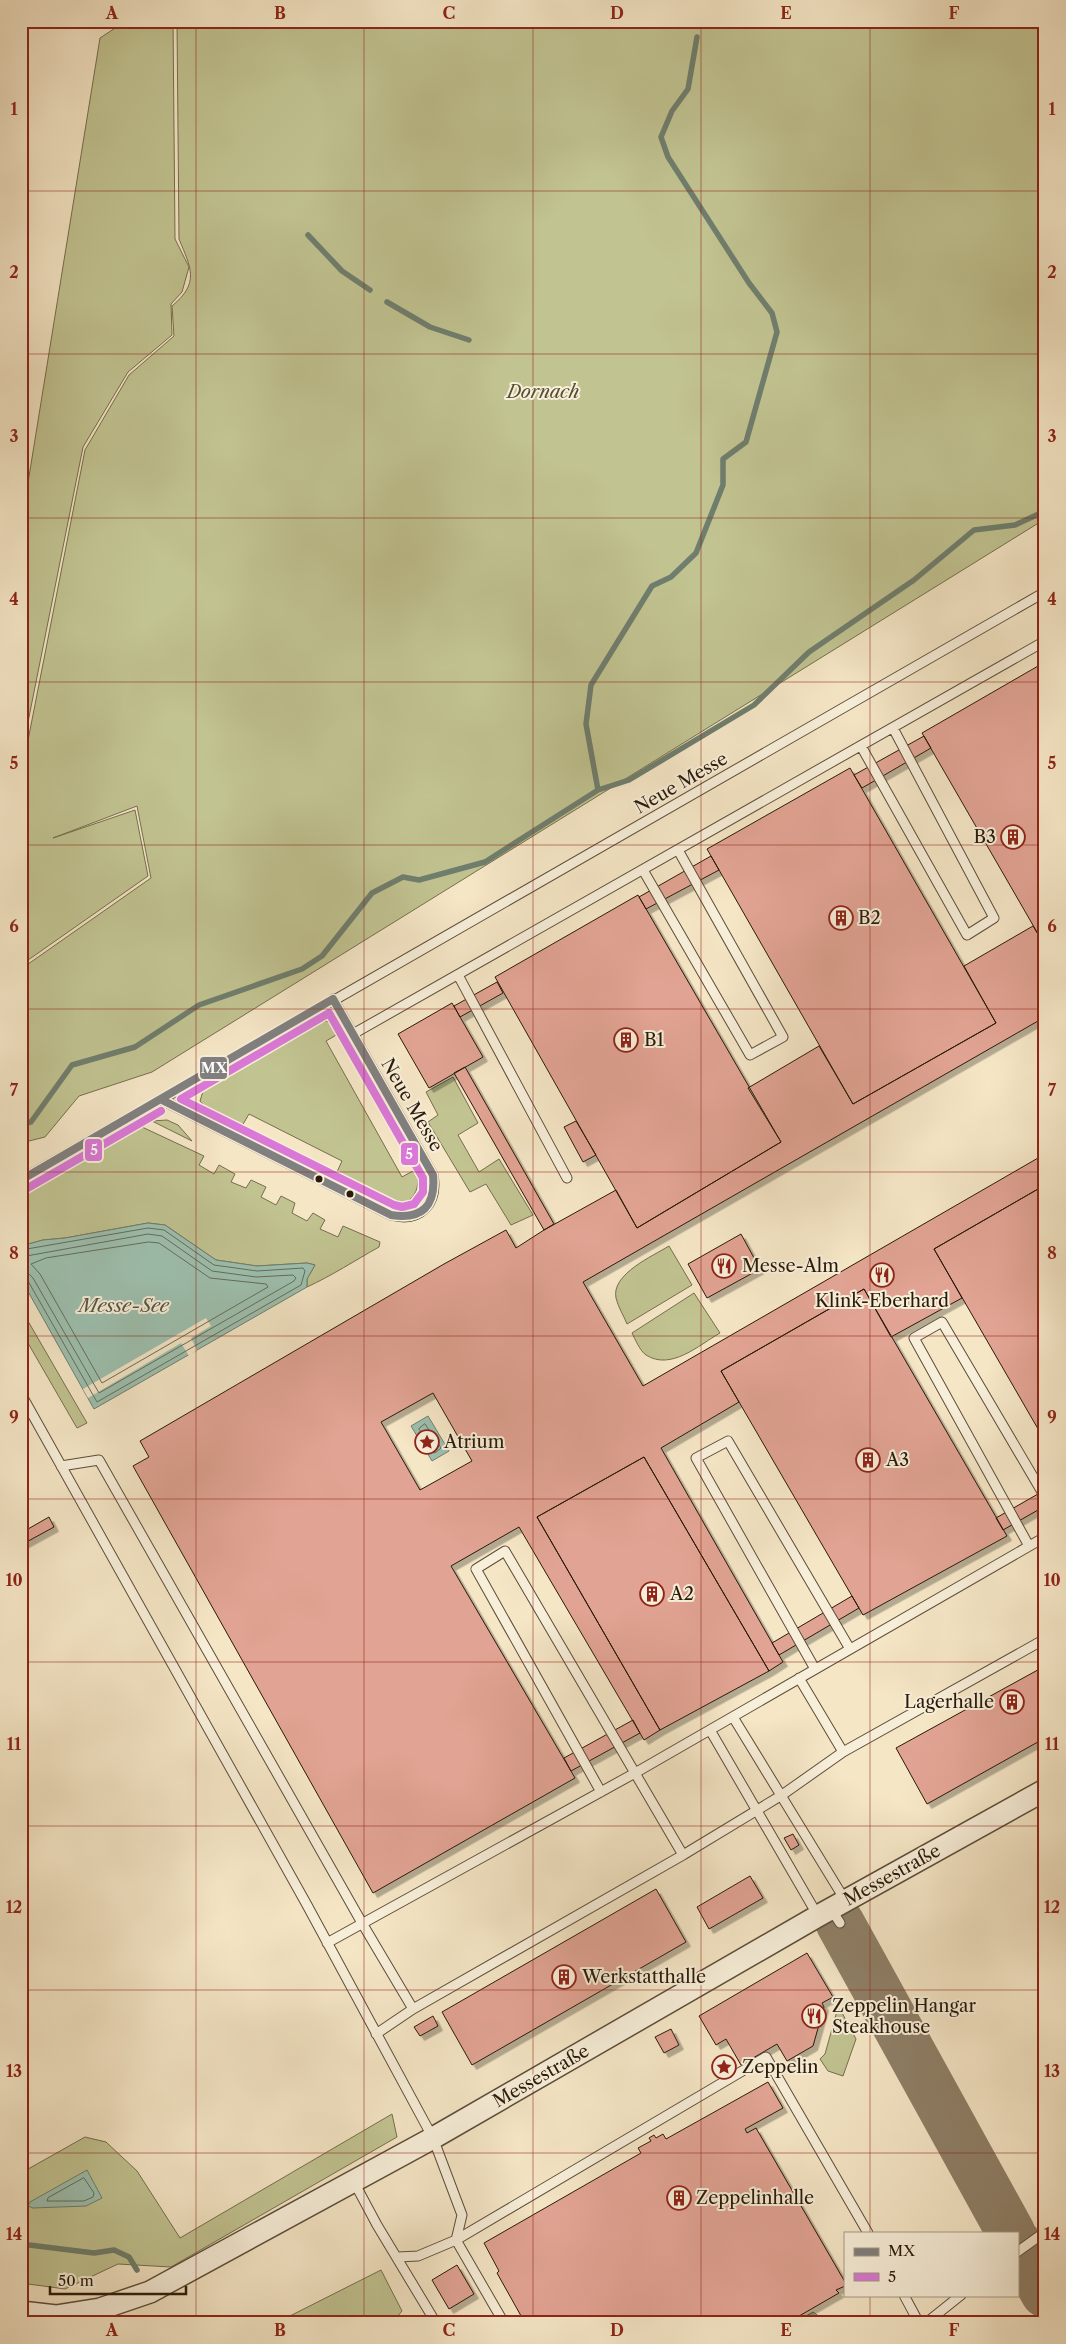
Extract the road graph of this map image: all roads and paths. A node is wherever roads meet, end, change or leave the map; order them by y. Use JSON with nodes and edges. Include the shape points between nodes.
{"nodes":[{"id":1,"x":1045,"y":592,"type":"edge"},
{"id":2,"x":1045,"y":641,"type":"edge"},
{"id":3,"x":893,"y":728,"type":"junction"},
{"id":4,"x":860,"y":746,"type":"junction"},
{"id":5,"x":678,"y":850,"type":"junction"},
{"id":6,"x":643,"y":870,"type":"junction"},
{"id":7,"x":458,"y":975,"type":"junction"},
{"id":8,"x":333,"y":999,"type":"junction"},
{"id":9,"x":353,"y":1034,"type":"junction"},
{"id":10,"x":162,"y":1100,"type":"junction"},
{"id":11,"x":568,"y":1178,"type":"dead end"},
{"id":12,"x":21,"y":1180,"type":"edge"},
{"id":13,"x":21,"y":1394,"type":"edge"},
{"id":14,"x":61,"y":1466,"type":"junction"},
{"id":15,"x":1045,"y":1497,"type":"edge"},
{"id":16,"x":1043,"y":1541,"type":"edge"},
{"id":17,"x":1029,"y":1546,"type":"junction"},
{"id":18,"x":1045,"y":1639,"type":"edge"},
{"id":19,"x":850,"y":1649,"type":"junction"},
{"id":20,"x":815,"y":1669,"type":"junction"},
{"id":21,"x":799,"y":1678,"type":"junction"},
{"id":22,"x":733,"y":1717,"type":"junction"},
{"id":23,"x":710,"y":1730,"type":"junction"},
{"id":24,"x":843,"y":1752,"type":"junction"},
{"id":25,"x":635,"y":1773,"type":"junction"},
{"id":26,"x":1045,"y":1790,"type":"edge"},
{"id":27,"x":600,"y":1792,"type":"junction"},
{"id":28,"x":782,"y":1795,"type":"junction"},
{"id":29,"x":757,"y":1811,"type":"junction"},
{"id":30,"x":684,"y":1855,"type":"junction"},
{"id":31,"x":834,"y":1912,"type":"junction"},
{"id":32,"x":362,"y":1923,"type":"junction"},
{"id":33,"x":327,"y":1943,"type":"junction"},
{"id":34,"x":414,"y":2009,"type":"junction"},
{"id":35,"x":376,"y":2034,"type":"junction"},
{"id":36,"x":434,"y":2138,"type":"junction"},
{"id":37,"x":354,"y":2182,"type":"junction"},
{"id":38,"x":867,"y":2232,"type":"edge"},
{"id":39,"x":1045,"y":2232,"type":"edge"},
{"id":40,"x":456,"y":2240,"type":"junction"},
{"id":41,"x":1018,"y":2251,"type":"edge"},
{"id":42,"x":398,"y":2257,"type":"junction"},
{"id":43,"x":905,"y":2296,"type":"edge"},
{"id":44,"x":960,"y":2296,"type":"edge"},
{"id":45,"x":21,"y":2312,"type":"edge"},
{"id":46,"x":928,"y":2321,"type":"edge"},
{"id":47,"x":436,"y":2323,"type":"edge"},
{"id":48,"x":504,"y":2323,"type":"edge"},
{"id":49,"x":920,"y":2323,"type":"edge"},
{"id":50,"x":939,"y":2323,"type":"edge"}],
"edges":[{"from":1,"to":8,"type":"lane","name":"Neue Messe"},
{"from":2,"to":3,"type":"lane"},
{"from":3,"to":4,"type":"lane"},
{"from":3,"to":4,"type":"lane","via":[[994,918],[966,935]]},
{"from":4,"to":5,"type":"lane"},
{"from":5,"to":6,"type":"lane"},
{"from":5,"to":6,"type":"lane","via":[[783,1037],[750,1055]]},
{"from":6,"to":7,"type":"lane"},
{"from":7,"to":9,"type":"lane"},
{"from":7,"to":11,"type":"lane"},
{"from":8,"to":9,"type":"lane","name":"Neue Messe"},
{"from":8,"to":10,"type":"lane","name":"Neue Messe"},
{"from":9,"to":10,"type":"lane","name":"Neue Messe","via":[[433,1175],[435,1189],[432,1200],[415,1216],[401,1218],[391,1215]]},
{"from":10,"to":12,"type":"lane","name":"Neue Messe"},
{"from":13,"to":14,"type":"lane"},
{"from":14,"to":32,"type":"lane","via":[[99,1460]]},
{"from":14,"to":33,"type":"lane"},
{"from":15,"to":17,"type":"lane","via":[[942,1322],[914,1338]]},
{"from":16,"to":17,"type":"lane"},
{"from":17,"to":19,"type":"lane"},
{"from":18,"to":24,"type":"lane"},
{"from":19,"to":20,"type":"lane"},
{"from":19,"to":20,"type":"lane","via":[[728,1441],[696,1458]]},
{"from":20,"to":21,"type":"lane"},
{"from":21,"to":22,"type":"lane"},
{"from":21,"to":24,"type":"lane"},
{"from":22,"to":23,"type":"lane"},
{"from":22,"to":28,"type":"lane"},
{"from":23,"to":25,"type":"lane"},
{"from":23,"to":29,"type":"lane"},
{"from":24,"to":28,"type":"lane"},
{"from":25,"to":27,"type":"lane"},
{"from":25,"to":27,"type":"lane","via":[[505,1551],[476,1569]]},
{"from":25,"to":30,"type":"lane"},
{"from":26,"to":31,"type":"street","name":"Messestraße"},
{"from":27,"to":32,"type":"lane"},
{"from":28,"to":29,"type":"lane"},
{"from":28,"to":31,"type":"lane"},
{"from":29,"to":30,"type":"lane"},
{"from":29,"to":31,"type":"lane"},
{"from":30,"to":34,"type":"lane"},
{"from":31,"to":36,"type":"street","name":"Messestraße"},
{"from":32,"to":33,"type":"lane"},
{"from":32,"to":34,"type":"lane"},
{"from":33,"to":35,"type":"lane"},
{"from":34,"to":35,"type":"lane"},
{"from":35,"to":36,"type":"lane"},
{"from":36,"to":37,"type":"street","name":"Messestraße"},
{"from":36,"to":40,"type":"lane","via":[[462,2215]]},
{"from":37,"to":42,"type":"lane"},
{"from":37,"to":45,"type":"street","name":"Messestraße","via":[[150,2292],[91,2311],[56,2316]]},
{"from":38,"to":40,"type":"lane","via":[[766,2057]]},
{"from":39,"to":41,"type":"lane"},
{"from":40,"to":42,"type":"lane","via":[[418,2256]]},
{"from":40,"to":48,"type":"lane"},
{"from":42,"to":47,"type":"lane"},
{"from":43,"to":49,"type":"lane"},
{"from":44,"to":46,"type":"lane"},
{"from":46,"to":50,"type":"lane"}]}
